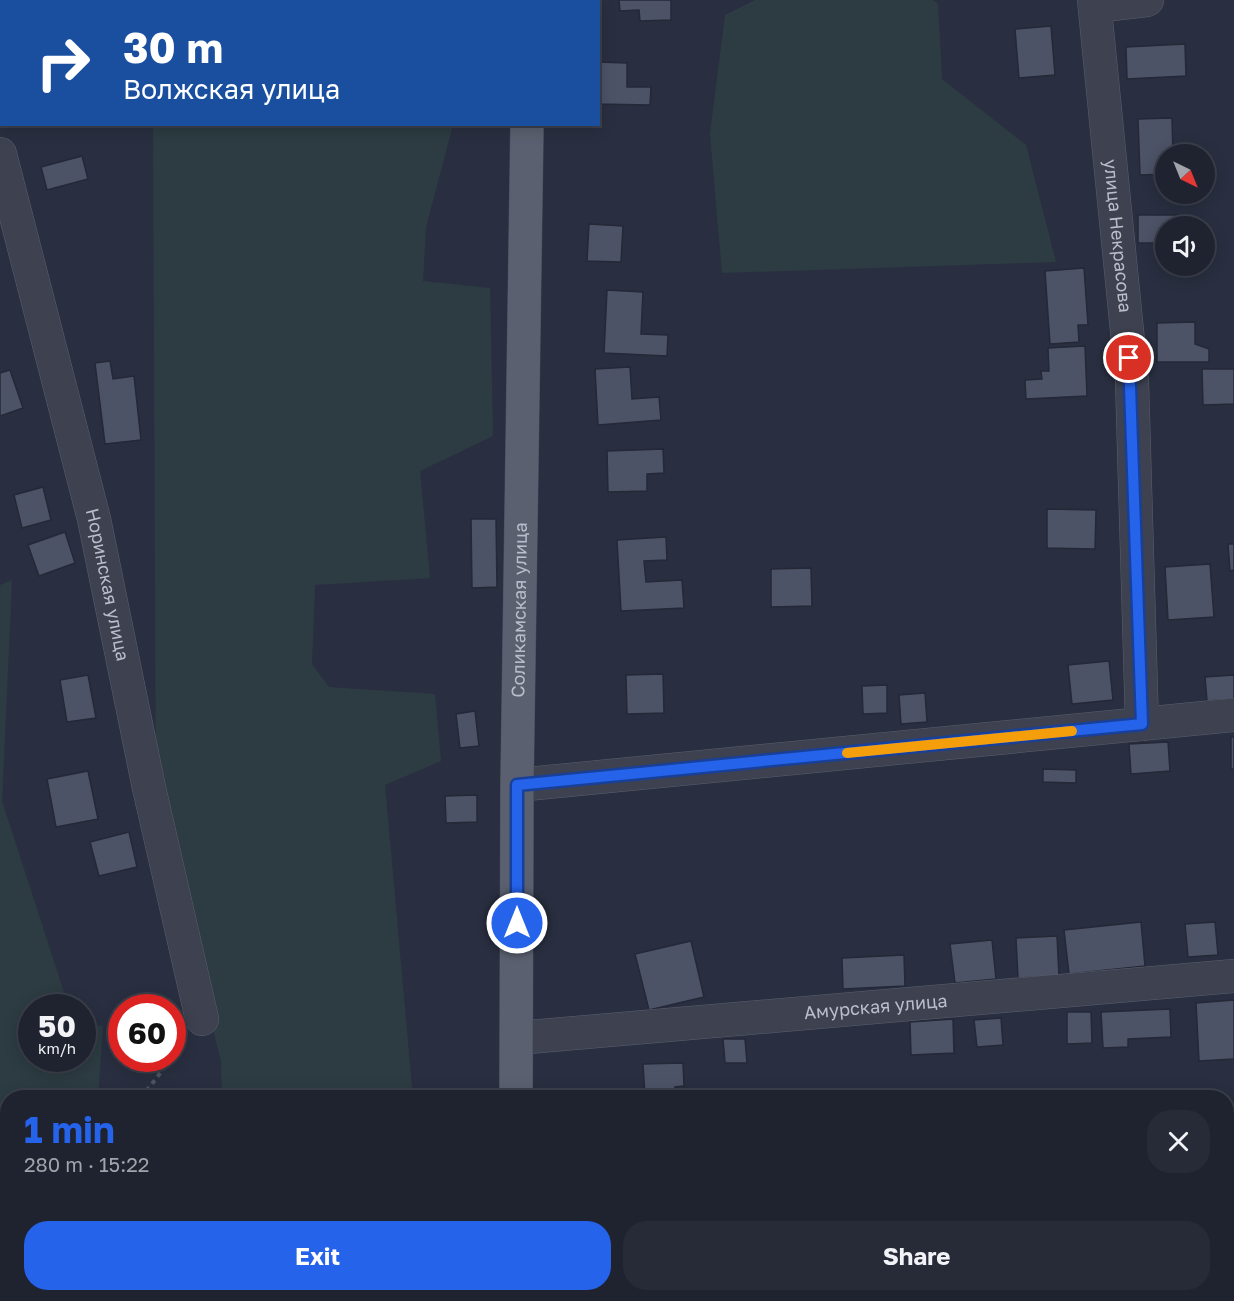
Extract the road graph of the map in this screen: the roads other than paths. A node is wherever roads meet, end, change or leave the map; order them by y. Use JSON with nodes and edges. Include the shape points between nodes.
{"nodes":[{"id":1,"x":1147,"y":0,"type":"edge"},
{"id":2,"x":1095,"y":3,"type":"edge"},
{"id":3,"x":527,"y":126,"type":"edge"},
{"id":4,"x":0,"y":154,"type":"edge"},
{"id":5,"x":1234,"y":715,"type":"edge"},
{"id":6,"x":1142,"y":724,"type":"junction"},
{"id":7,"x":517,"y":785,"type":"junction"},
{"id":8,"x":1234,"y":976,"type":"edge"},
{"id":9,"x":202,"y":1018,"type":"dead end"},
{"id":10,"x":517,"y":1038,"type":"junction"},
{"id":11,"x":516,"y":1090,"type":"edge"}],
"edges":[{"from":1,"to":2,"type":"street"},
{"from":2,"to":6,"type":"street","name":"улица Некрасова","via":[[1131,381]]},
{"from":3,"to":7,"type":"main road","name":"Соликамская улица"},
{"from":4,"to":9,"type":"street","name":"Норинская улица","via":[[94,519],[149,788]]},
{"from":5,"to":6,"type":"street"},
{"from":6,"to":7,"type":"street"},
{"from":7,"to":10,"type":"main road","name":"Соликамская улица"},
{"from":8,"to":10,"type":"street","name":"Амурская улица"},
{"from":10,"to":11,"type":"main road","name":"Соликамская улица"}]}
